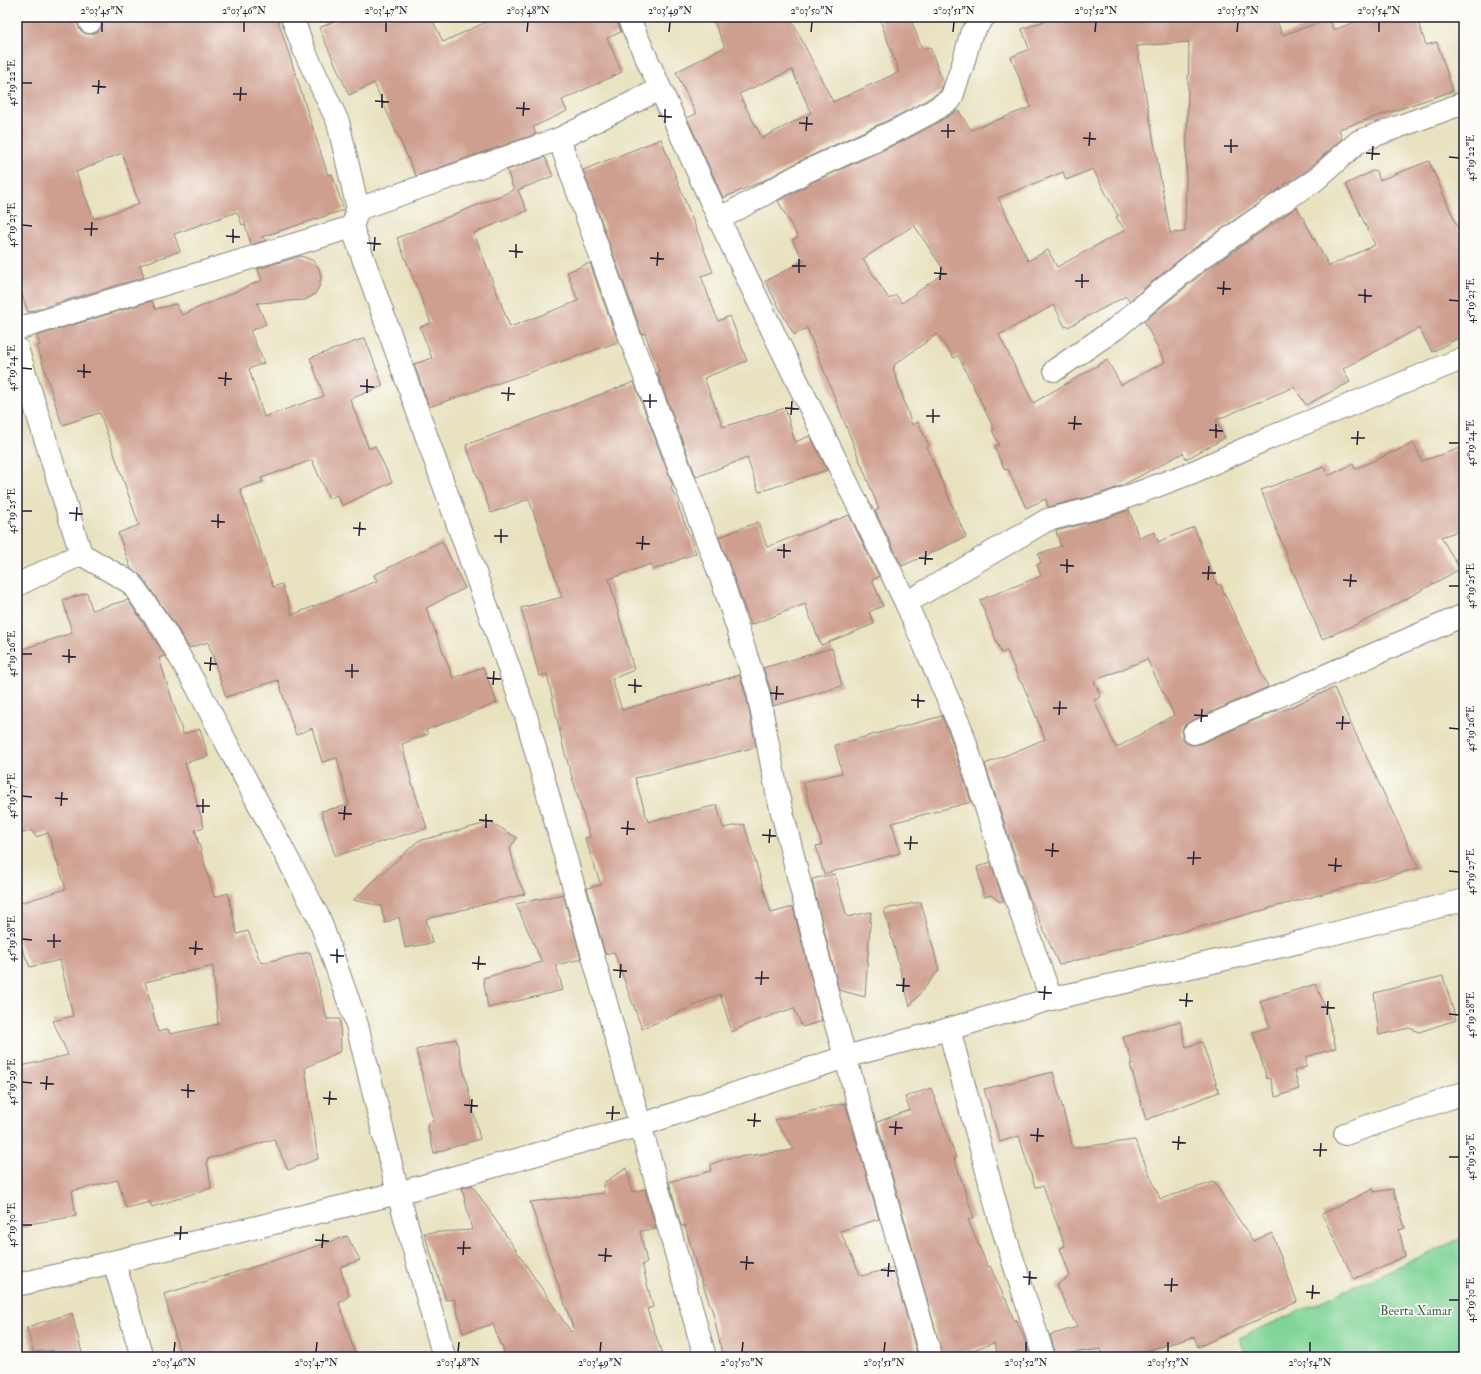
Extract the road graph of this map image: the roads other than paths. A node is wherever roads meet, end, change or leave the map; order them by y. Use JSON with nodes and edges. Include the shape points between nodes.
{"nodes":[{"id":1,"x":292,"y":17,"type":"edge"},
{"id":2,"x":628,"y":17,"type":"edge"},
{"id":3,"x":984,"y":17,"type":"edge"},
{"id":4,"x":660,"y":89,"type":"junction"},
{"id":5,"x":1464,"y":103,"type":"edge"},
{"id":6,"x":559,"y":139,"type":"junction"},
{"id":7,"x":355,"y":218,"type":"junction"},
{"id":8,"x":719,"y":219,"type":"junction"},
{"id":9,"x":17,"y":329,"type":"edge"},
{"id":10,"x":17,"y":348,"type":"edge"},
{"id":11,"x":1464,"y":358,"type":"edge"},
{"id":12,"x":1055,"y":370,"type":"dead end"},
{"id":13,"x":81,"y":554,"type":"junction"},
{"id":14,"x":17,"y":585,"type":"edge"},
{"id":15,"x":906,"y":603,"type":"junction"},
{"id":16,"x":1464,"y":615,"type":"edge"},
{"id":17,"x":1194,"y":733,"type":"dead end"},
{"id":18,"x":1464,"y":900,"type":"edge"},
{"id":19,"x":1051,"y":999,"type":"junction"},
{"id":20,"x":949,"y":1029,"type":"junction"},
{"id":21,"x":845,"y":1057,"type":"junction"},
{"id":22,"x":1464,"y":1093,"type":"edge"},
{"id":23,"x":641,"y":1125,"type":"junction"},
{"id":24,"x":1345,"y":1134,"type":"dead end"},
{"id":25,"x":398,"y":1193,"type":"junction"},
{"id":26,"x":114,"y":1262,"type":"junction"},
{"id":27,"x":17,"y":1285,"type":"edge"},
{"id":28,"x":142,"y":1357,"type":"edge"},
{"id":29,"x":444,"y":1357,"type":"edge"},
{"id":30,"x":705,"y":1357,"type":"edge"},
{"id":31,"x":931,"y":1357,"type":"edge"},
{"id":32,"x":1044,"y":1357,"type":"edge"}],
"edges":[{"from":1,"to":7,"type":"street","via":[[305,52],[338,122]]},
{"from":2,"to":4,"type":"street"},
{"from":3,"to":8,"type":"street","via":[[971,34],[951,99],[901,128],[805,172]]},
{"from":4,"to":6,"type":"street"},
{"from":4,"to":8,"type":"street"},
{"from":5,"to":12,"type":"street","via":[[1359,141],[1314,181],[1197,261],[1114,329]]},
{"from":6,"to":7,"type":"street"},
{"from":6,"to":21,"type":"street","via":[[625,324],[722,580],[758,692],[777,792],[828,1000]]},
{"from":7,"to":9,"type":"street"},
{"from":7,"to":23,"type":"street","via":[[526,716]]},
{"from":8,"to":15,"type":"street"},
{"from":10,"to":13,"type":"street"},
{"from":11,"to":15,"type":"street","via":[[1191,473],[1103,506],[1047,520]]},
{"from":13,"to":14,"type":"street"},
{"from":13,"to":25,"type":"street","via":[[131,583],[164,630],[197,687],[319,918],[357,1025]]},
{"from":15,"to":19,"type":"street","via":[[961,729]]},
{"from":16,"to":17,"type":"street"},
{"from":18,"to":19,"type":"street","via":[[1304,941]]},
{"from":19,"to":20,"type":"street"},
{"from":20,"to":21,"type":"street"},
{"from":20,"to":32,"type":"street","via":[[1000,1220]]},
{"from":21,"to":23,"type":"street"},
{"from":21,"to":31,"type":"street"},
{"from":22,"to":24,"type":"street"},
{"from":23,"to":25,"type":"street"},
{"from":23,"to":30,"type":"street"},
{"from":25,"to":26,"type":"street"},
{"from":25,"to":29,"type":"street"},
{"from":26,"to":27,"type":"street"},
{"from":26,"to":28,"type":"street"}]}
